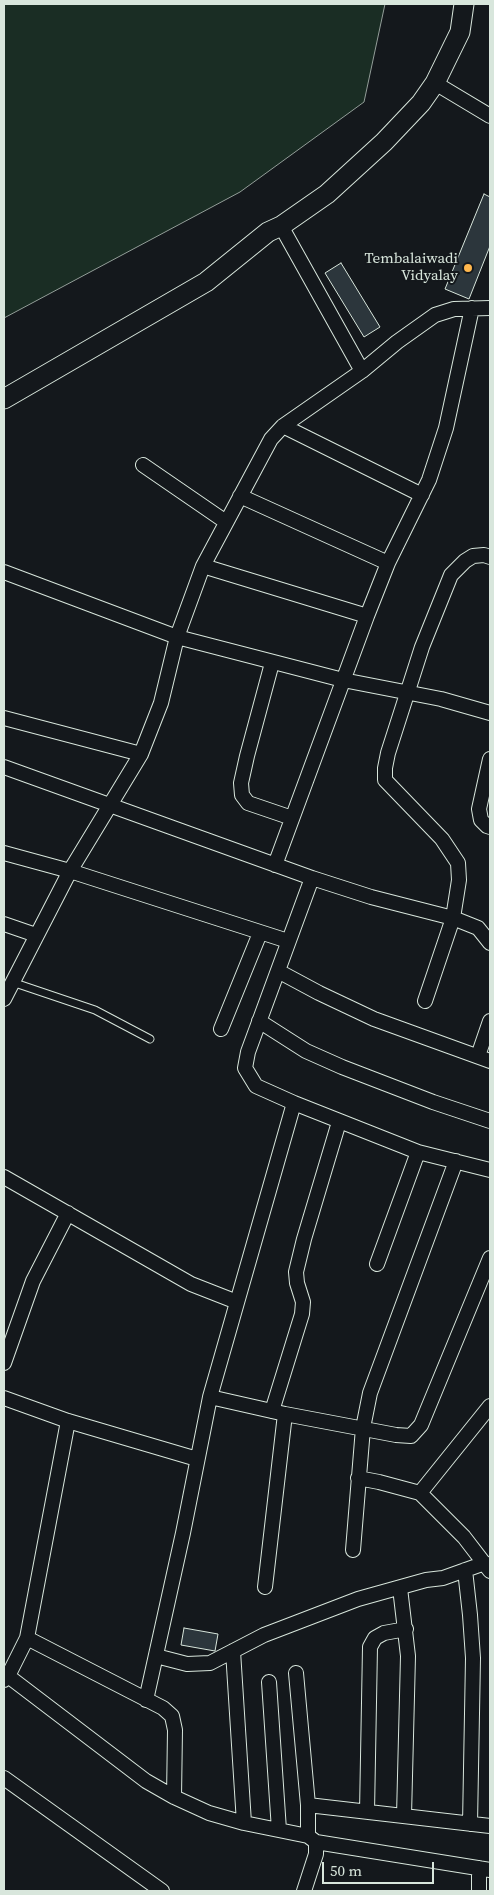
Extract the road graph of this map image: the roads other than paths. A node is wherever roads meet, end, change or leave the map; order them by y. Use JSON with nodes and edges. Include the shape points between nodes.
{"nodes":[{"id":1,"x":464,"y":4,"type":"edge"},
{"id":2,"x":436,"y":83,"type":"junction"},
{"id":3,"x":490,"y":116,"type":"edge"},
{"id":4,"x":281,"y":226,"type":"junction"},
{"id":5,"x":472,"y":308,"type":"junction"},
{"id":6,"x":490,"y":308,"type":"edge"},
{"id":7,"x":362,"y":371,"type":"junction"},
{"id":8,"x":4,"y":399,"type":"edge"},
{"id":9,"x":283,"y":426,"type":"junction"},
{"id":10,"x":143,"y":465,"type":"dead end"},
{"id":11,"x":240,"y":496,"type":"junction"},
{"id":12,"x":422,"y":496,"type":"junction"},
{"id":13,"x":226,"y":522,"type":"junction"},
{"id":14,"x":490,"y":557,"type":"edge"},
{"id":15,"x":388,"y":563,"type":"junction"},
{"id":16,"x":203,"y":566,"type":"junction"},
{"id":17,"x":4,"y":572,"type":"edge"},
{"id":18,"x":367,"y":616,"type":"junction"},
{"id":19,"x":177,"y":637,"type":"junction"},
{"id":20,"x":272,"y":662,"type":"junction"},
{"id":21,"x":342,"y":680,"type":"junction"},
{"id":22,"x":408,"y":693,"type":"junction"},
{"id":23,"x":490,"y":713,"type":"edge"},
{"id":24,"x":4,"y":718,"type":"edge"},
{"id":25,"x":141,"y":754,"type":"junction"},
{"id":26,"x":490,"y":759,"type":"edge"},
{"id":27,"x":4,"y":767,"type":"edge"},
{"id":28,"x":488,"y":779,"type":"edge"},
{"id":29,"x":112,"y":805,"type":"junction"},
{"id":30,"x":292,"y":818,"type":"junction"},
{"id":31,"x":490,"y":827,"type":"edge"},
{"id":32,"x":4,"y":853,"type":"edge"},
{"id":33,"x":275,"y":865,"type":"junction"},
{"id":34,"x":70,"y":871,"type":"junction"},
{"id":35,"x":312,"y":878,"type":"junction"},
{"id":36,"x":453,"y":918,"type":"junction"},
{"id":37,"x":4,"y":924,"type":"edge"},
{"id":38,"x":484,"y":925,"type":"edge"},
{"id":39,"x":260,"y":933,"type":"junction"},
{"id":40,"x":36,"y":935,"type":"junction"},
{"id":41,"x":288,"y":941,"type":"junction"},
{"id":42,"x":490,"y":943,"type":"edge"},
{"id":43,"x":278,"y":971,"type":"junction"},
{"id":44,"x":7,"y":991,"type":"edge"},
{"id":45,"x":425,"y":1001,"type":"dead end"},
{"id":46,"x":259,"y":1021,"type":"junction"},
{"id":47,"x":490,"y":1021,"type":"edge"},
{"id":48,"x":221,"y":1029,"type":"dead end"},
{"id":49,"x":150,"y":1039,"type":"dead end"},
{"id":50,"x":484,"y":1059,"type":"edge"},
{"id":51,"x":294,"y":1103,"type":"junction"},
{"id":52,"x":490,"y":1121,"type":"edge"},
{"id":53,"x":339,"y":1122,"type":"junction"},
{"id":54,"x":418,"y":1152,"type":"junction"},
{"id":55,"x":456,"y":1161,"type":"junction"},
{"id":56,"x":490,"y":1170,"type":"edge"},
{"id":57,"x":4,"y":1177,"type":"edge"},
{"id":58,"x":68,"y":1213,"type":"junction"},
{"id":59,"x":490,"y":1258,"type":"edge"},
{"id":60,"x":377,"y":1264,"type":"dead end"},
{"id":61,"x":238,"y":1302,"type":"junction"},
{"id":62,"x":4,"y":1363,"type":"edge"},
{"id":63,"x":210,"y":1397,"type":"junction"},
{"id":64,"x":4,"y":1398,"type":"edge"},
{"id":65,"x":490,"y":1406,"type":"edge"},
{"id":66,"x":279,"y":1412,"type":"junction"},
{"id":67,"x":68,"y":1421,"type":"junction"},
{"id":68,"x":363,"y":1428,"type":"junction"},
{"id":69,"x":197,"y":1459,"type":"junction"},
{"id":70,"x":358,"y":1478,"type":"junction"},
{"id":71,"x":420,"y":1493,"type":"junction"},
{"id":72,"x":353,"y":1550,"type":"dead end"},
{"id":73,"x":488,"y":1567,"type":"edge"},
{"id":74,"x":465,"y":1570,"type":"junction"},
{"id":75,"x":264,"y":1587,"type":"dead end"},
{"id":76,"x":400,"y":1588,"type":"junction"},
{"id":77,"x":406,"y":1629,"type":"junction"},
{"id":78,"x":27,"y":1638,"type":"junction"},
{"id":79,"x":232,"y":1651,"type":"junction"},
{"id":80,"x":156,"y":1656,"type":"junction"},
{"id":81,"x":296,"y":1673,"type":"dead end"},
{"id":82,"x":6,"y":1678,"type":"edge"},
{"id":83,"x":269,"y":1682,"type":"dead end"},
{"id":84,"x":146,"y":1700,"type":"junction"},
{"id":85,"x":4,"y":1778,"type":"edge"},
{"id":86,"x":174,"y":1797,"type":"junction"},
{"id":87,"x":308,"y":1805,"type":"junction"},
{"id":88,"x":367,"y":1812,"type":"junction"},
{"id":89,"x":404,"y":1816,"type":"junction"},
{"id":90,"x":244,"y":1823,"type":"junction"},
{"id":91,"x":470,"y":1824,"type":"junction"},
{"id":92,"x":490,"y":1826,"type":"edge"},
{"id":93,"x":279,"y":1830,"type":"junction"},
{"id":94,"x":312,"y":1839,"type":"junction"},
{"id":95,"x":484,"y":1869,"type":"edge"},
{"id":96,"x":162,"y":1891,"type":"edge"},
{"id":97,"x":304,"y":1891,"type":"edge"},
{"id":98,"x":480,"y":1891,"type":"edge"}],
"edges":[{"from":1,"to":2,"type":"main road","via":[[460,32]]},
{"from":2,"to":3,"type":"street"},
{"from":2,"to":4,"type":"main road","via":[[376,149],[327,194]]},
{"from":4,"to":7,"type":"street"},
{"from":4,"to":8,"type":"main road","via":[[268,232],[206,282]]},
{"from":5,"to":6,"type":"street"},
{"from":5,"to":7,"type":"street","via":[[435,315]]},
{"from":5,"to":12,"type":"street","via":[[446,428]]},
{"from":7,"to":9,"type":"street"},
{"from":9,"to":11,"type":"street","via":[[271,439]]},
{"from":9,"to":12,"type":"street"},
{"from":10,"to":13,"type":"street"},
{"from":11,"to":13,"type":"street"},
{"from":11,"to":15,"type":"street"},
{"from":12,"to":15,"type":"street"},
{"from":13,"to":16,"type":"street"},
{"from":14,"to":22,"type":"street","via":[[473,556],[451,575],[422,647]]},
{"from":15,"to":18,"type":"street"},
{"from":16,"to":18,"type":"street"},
{"from":16,"to":19,"type":"street"},
{"from":17,"to":19,"type":"street"},
{"from":18,"to":21,"type":"street"},
{"from":19,"to":20,"type":"street"},
{"from":19,"to":25,"type":"street","via":[[161,703]]},
{"from":20,"to":21,"type":"street"},
{"from":20,"to":30,"type":"street","via":[[247,756],[242,795],[248,803]]},
{"from":21,"to":22,"type":"street"},
{"from":21,"to":30,"type":"street"},
{"from":22,"to":23,"type":"street"},
{"from":22,"to":36,"type":"street","via":[[388,753],[385,780],[442,839],[458,863],[460,880]]},
{"from":24,"to":25,"type":"street"},
{"from":25,"to":29,"type":"street"},
{"from":26,"to":28,"type":"street"},
{"from":27,"to":29,"type":"street"},
{"from":28,"to":31,"type":"street","via":[[479,809],[481,820]]},
{"from":29,"to":33,"type":"street"},
{"from":29,"to":34,"type":"street"},
{"from":30,"to":33,"type":"street"},
{"from":32,"to":34,"type":"street"},
{"from":33,"to":35,"type":"street"},
{"from":34,"to":39,"type":"street"},
{"from":34,"to":40,"type":"street"},
{"from":35,"to":36,"type":"street"},
{"from":35,"to":41,"type":"street"},
{"from":36,"to":38,"type":"street"},
{"from":36,"to":45,"type":"street"},
{"from":37,"to":40,"type":"street"},
{"from":38,"to":42,"type":"street"},
{"from":39,"to":41,"type":"street"},
{"from":39,"to":48,"type":"street"},
{"from":40,"to":44,"type":"street"},
{"from":41,"to":43,"type":"street"},
{"from":43,"to":46,"type":"street"},
{"from":43,"to":50,"type":"street","via":[[374,1019]]},
{"from":44,"to":49,"type":"lane","via":[[95,1010]]},
{"from":46,"to":51,"type":"street","via":[[245,1068],[256,1086]]},
{"from":46,"to":52,"type":"street","via":[[306,1051],[342,1067]]},
{"from":47,"to":50,"type":"street"},
{"from":51,"to":53,"type":"street"},
{"from":51,"to":61,"type":"street"},
{"from":53,"to":54,"type":"street"},
{"from":53,"to":66,"type":"street","via":[[296,1272],[303,1302],[302,1314]]},
{"from":54,"to":55,"type":"street"},
{"from":54,"to":60,"type":"street"},
{"from":55,"to":56,"type":"street"},
{"from":55,"to":68,"type":"street","via":[[379,1364]]},
{"from":57,"to":58,"type":"street"},
{"from":58,"to":61,"type":"street","via":[[191,1284]]},
{"from":58,"to":62,"type":"street","via":[[33,1281]]},
{"from":59,"to":68,"type":"street","via":[[421,1425],[411,1436]]},
{"from":61,"to":63,"type":"street"},
{"from":63,"to":66,"type":"street"},
{"from":63,"to":69,"type":"street"},
{"from":64,"to":67,"type":"street"},
{"from":65,"to":71,"type":"street"},
{"from":66,"to":68,"type":"street"},
{"from":66,"to":75,"type":"street"},
{"from":67,"to":69,"type":"street"},
{"from":67,"to":78,"type":"street"},
{"from":68,"to":70,"type":"street"},
{"from":69,"to":80,"type":"street"},
{"from":70,"to":71,"type":"street"},
{"from":70,"to":72,"type":"street"},
{"from":71,"to":73,"type":"street","via":[[460,1532]]},
{"from":73,"to":74,"type":"street"},
{"from":74,"to":76,"type":"street"},
{"from":74,"to":91,"type":"street","via":[[473,1658]]},
{"from":76,"to":77,"type":"street"},
{"from":76,"to":79,"type":"street","via":[[332,1608]]},
{"from":77,"to":88,"type":"street","via":[[384,1633],[370,1646]]},
{"from":77,"to":89,"type":"street"},
{"from":78,"to":82,"type":"street"},
{"from":78,"to":84,"type":"street"},
{"from":79,"to":80,"type":"street","via":[[210,1664],[187,1664]]},
{"from":79,"to":90,"type":"street"},
{"from":80,"to":84,"type":"street"},
{"from":81,"to":87,"type":"street"},
{"from":82,"to":86,"type":"street","via":[[146,1781]]},
{"from":83,"to":93,"type":"street"},
{"from":84,"to":86,"type":"street","via":[[172,1716],[175,1730]]},
{"from":85,"to":96,"type":"street"},
{"from":86,"to":90,"type":"street","via":[[209,1813]]},
{"from":87,"to":88,"type":"street"},
{"from":87,"to":94,"type":"street"},
{"from":88,"to":89,"type":"street"},
{"from":89,"to":91,"type":"street"},
{"from":90,"to":93,"type":"street"},
{"from":91,"to":92,"type":"street"},
{"from":93,"to":94,"type":"street"},
{"from":94,"to":95,"type":"street"},
{"from":94,"to":97,"type":"street","via":[[316,1854]]},
{"from":95,"to":98,"type":"street"}]}
